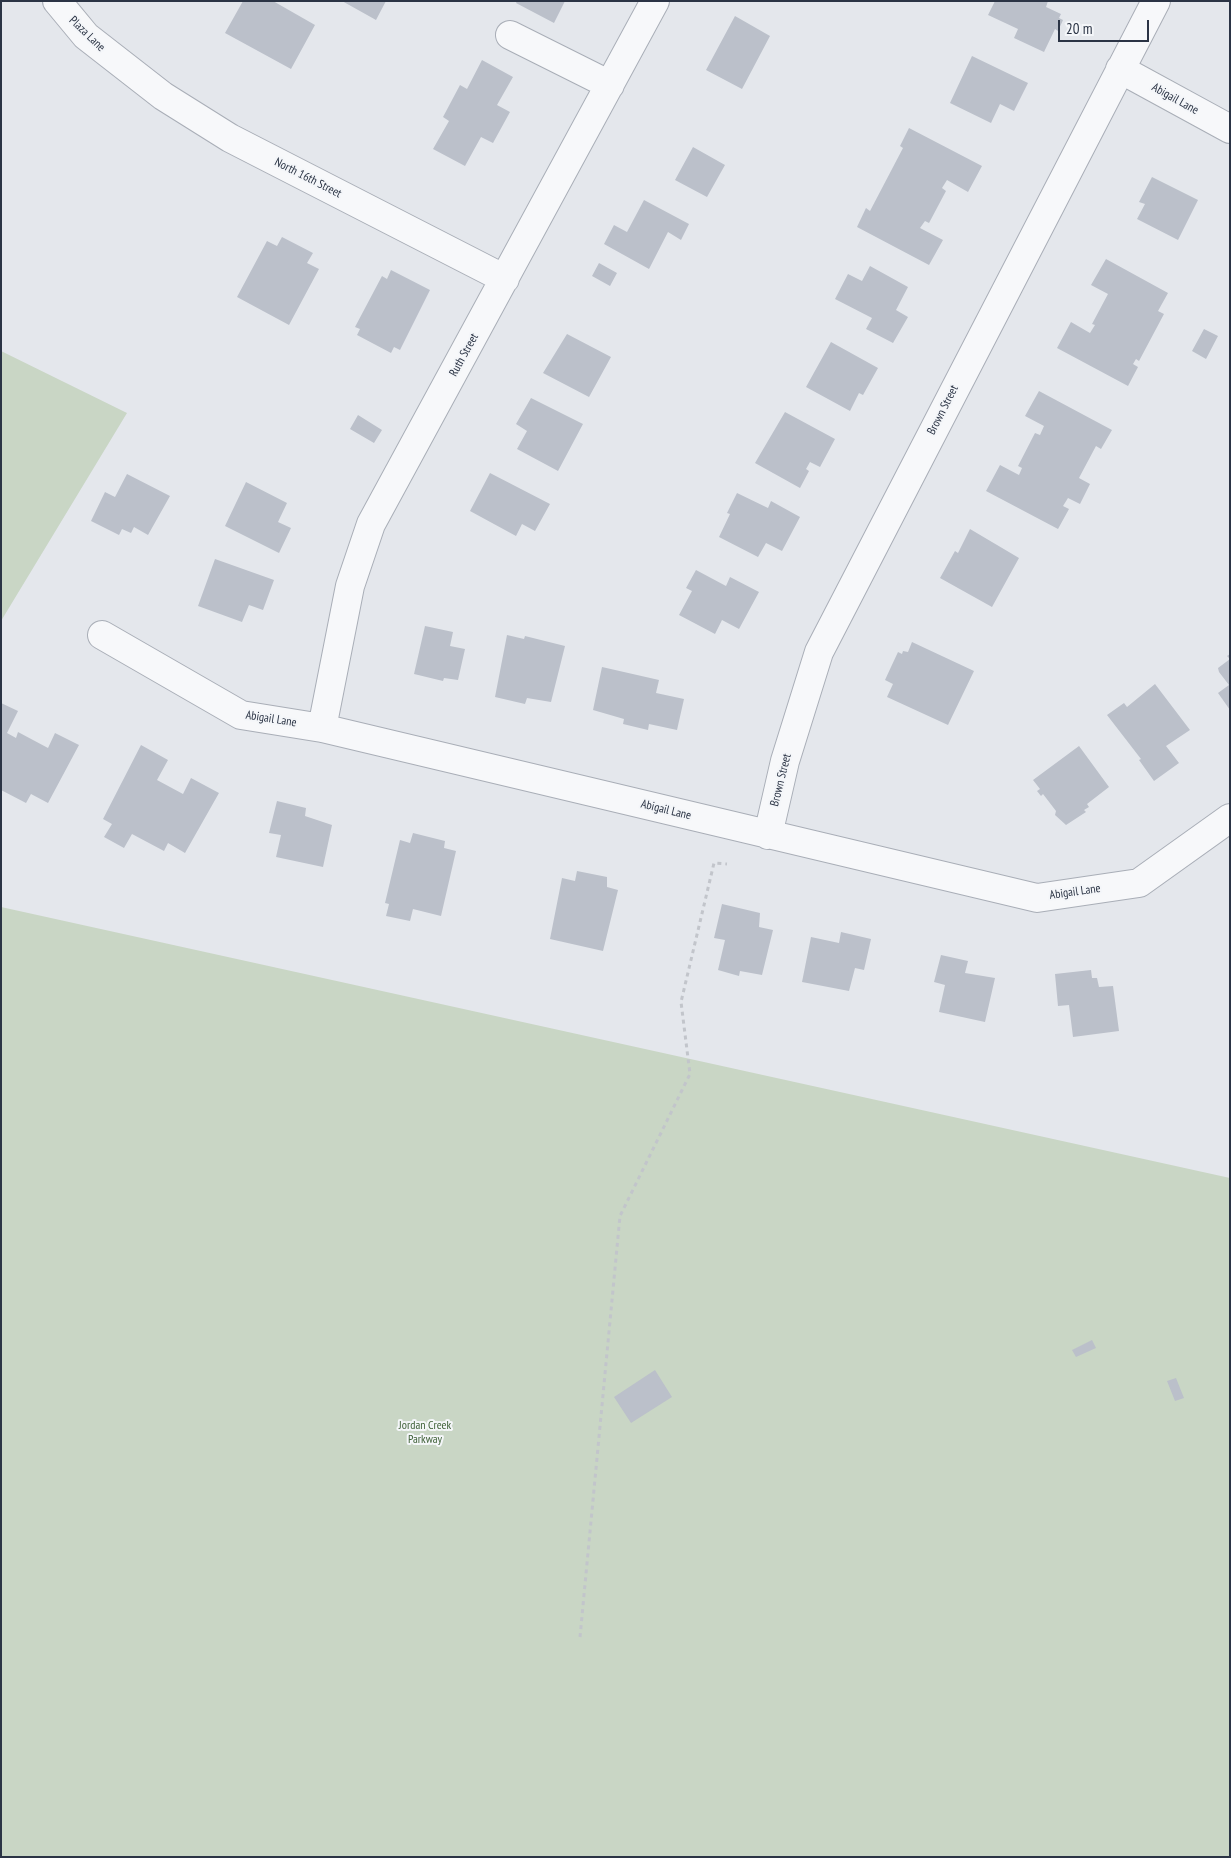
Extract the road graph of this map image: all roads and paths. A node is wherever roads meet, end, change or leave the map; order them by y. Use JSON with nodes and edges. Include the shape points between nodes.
{"nodes":[{"id":1,"x":57,"y":1,"type":"edge"},
{"id":2,"x":655,"y":1,"type":"edge"},
{"id":3,"x":1156,"y":1,"type":"edge"},
{"id":4,"x":510,"y":35,"type":"dead end"},
{"id":5,"x":120,"y":64,"type":"joint"},
{"id":6,"x":1120,"y":69,"type":"junction"},
{"id":7,"x":610,"y":85,"type":"junction"},
{"id":8,"x":1230,"y":129,"type":"edge"},
{"id":9,"x":505,"y":279,"type":"junction"},
{"id":10,"x":102,"y":635,"type":"dead end"},
{"id":11,"x":322,"y":728,"type":"junction"},
{"id":12,"x":1230,"y":818,"type":"edge"},
{"id":13,"x":768,"y":835,"type":"junction"},
{"id":14,"x":728,"y":864,"type":"dead end"},
{"id":15,"x":580,"y":1637,"type":"dead end"}],
"edges":[{"from":1,"to":5,"type":"street","name":"Plaza Lane","via":[[86,36]]},
{"from":2,"to":7,"type":"street","name":"Ruth Street"},
{"from":3,"to":6,"type":"street","name":"Brown Street"},
{"from":4,"to":7,"type":"street"},
{"from":5,"to":9,"type":"street","name":"North 16th Street","via":[[162,96],[230,138]]},
{"from":6,"to":8,"type":"street","name":"Abigail Lane"},
{"from":6,"to":13,"type":"street","name":"Brown Street","via":[[819,652],[785,761]]},
{"from":7,"to":9,"type":"street","name":"Ruth Street"},
{"from":9,"to":11,"type":"street","name":"Ruth Street","via":[[371,524],[350,586]]},
{"from":10,"to":11,"type":"street","name":"Abigail Lane","via":[[241,714]]},
{"from":11,"to":13,"type":"street","name":"Abigail Lane"},
{"from":12,"to":13,"type":"street","name":"Abigail Lane","via":[[1139,883],[1037,898]]},
{"from":14,"to":15,"type":"path","via":[[714,862],[681,1002],[690,1074],[620,1216]]}]}
